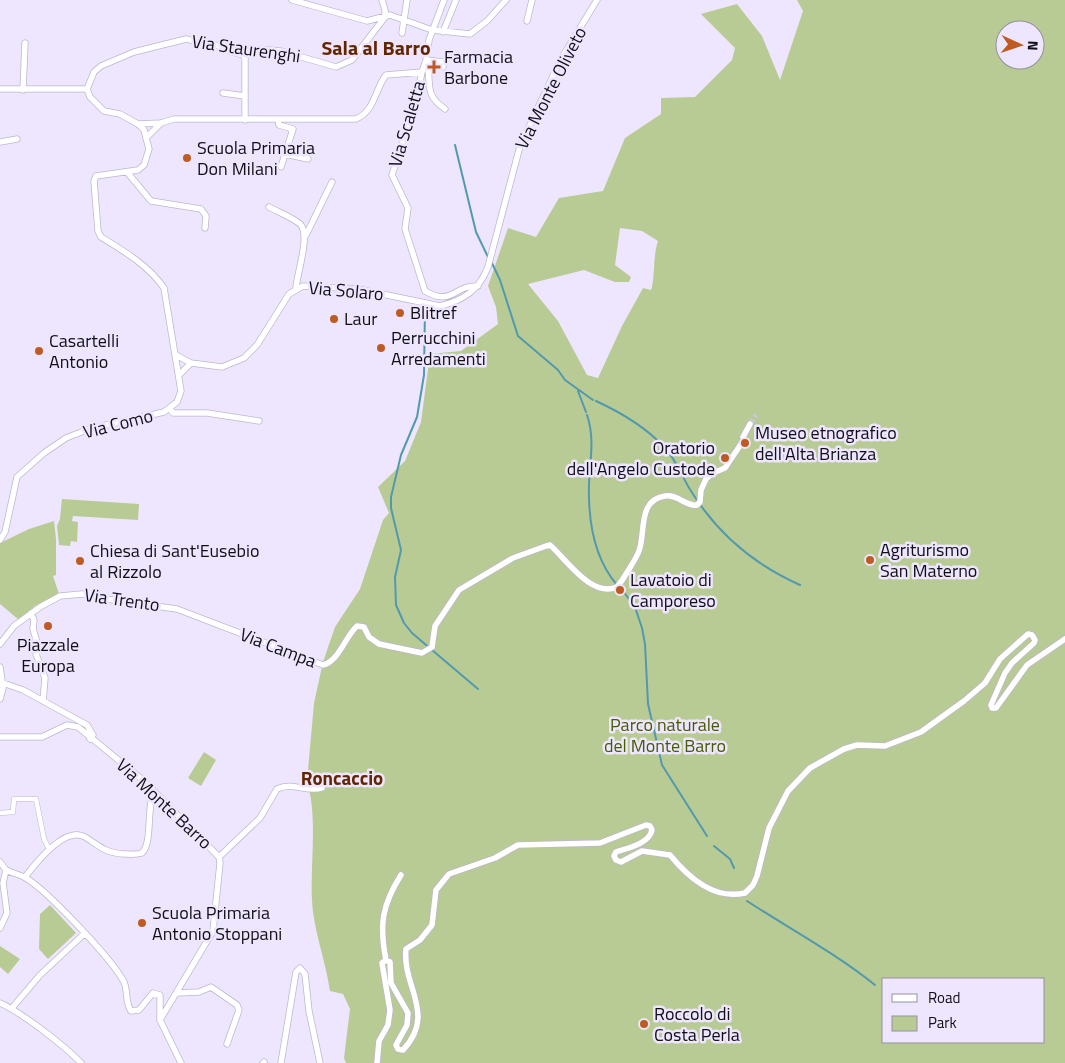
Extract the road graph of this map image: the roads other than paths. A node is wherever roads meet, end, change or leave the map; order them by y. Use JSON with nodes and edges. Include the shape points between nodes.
{"nodes":[{"id":1,"x":292,"y":0,"type":"edge"},
{"id":2,"x":382,"y":0,"type":"edge"},
{"id":3,"x":408,"y":0,"type":"edge"},
{"id":4,"x":444,"y":0,"type":"edge"},
{"id":5,"x":456,"y":0,"type":"edge"},
{"id":6,"x":506,"y":0,"type":"edge"},
{"id":7,"x":532,"y":0,"type":"edge"},
{"id":8,"x":598,"y":0,"type":"edge"},
{"id":9,"x":385,"y":18,"type":"junction"},
{"id":10,"x":405,"y":19,"type":"junction"},
{"id":11,"x":527,"y":21,"type":"dead end"},
{"id":12,"x":432,"y":30,"type":"junction"},
{"id":13,"x":443,"y":32,"type":"junction"},
{"id":14,"x":402,"y":33,"type":"dead end"},
{"id":15,"x":25,"y":43,"type":"dead end"},
{"id":16,"x":226,"y":46,"type":"junction"},
{"id":17,"x":426,"y":60,"type":"junction"},
{"id":18,"x":444,"y":67,"type":"dead end"},
{"id":19,"x":422,"y":72,"type":"junction"},
{"id":20,"x":0,"y":89,"type":"edge"},
{"id":21,"x":87,"y":89,"type":"junction"},
{"id":22,"x":23,"y":90,"type":"junction"},
{"id":23,"x":224,"y":93,"type":"dead end"},
{"id":24,"x":245,"y":96,"type":"junction"},
{"id":25,"x":445,"y":109,"type":"dead end"},
{"id":26,"x":245,"y":120,"type":"junction"},
{"id":27,"x":278,"y":120,"type":"junction"},
{"id":28,"x":161,"y":123,"type":"junction"},
{"id":29,"x":138,"y":124,"type":"junction"},
{"id":30,"x":146,"y":138,"type":"junction"},
{"id":31,"x":17,"y":139,"type":"dead end"},
{"id":32,"x":0,"y":142,"type":"edge"},
{"id":33,"x":285,"y":154,"type":"junction"},
{"id":34,"x":308,"y":159,"type":"dead end"},
{"id":35,"x":280,"y":167,"type":"dead end"},
{"id":36,"x":127,"y":172,"type":"junction"},
{"id":37,"x":332,"y":182,"type":"dead end"},
{"id":38,"x":269,"y":207,"type":"dead end"},
{"id":39,"x":205,"y":228,"type":"dead end"},
{"id":40,"x":305,"y":237,"type":"junction"},
{"id":41,"x":296,"y":288,"type":"junction"},
{"id":42,"x":476,"y":288,"type":"junction"},
{"id":43,"x":176,"y":355,"type":"junction"},
{"id":44,"x":191,"y":363,"type":"junction"},
{"id":45,"x":179,"y":375,"type":"junction"},
{"id":46,"x":170,"y":409,"type":"junction"},
{"id":47,"x":259,"y":421,"type":"dead end"},
{"id":48,"x":750,"y":424,"type":"tunnel mouth"},
{"id":49,"x":743,"y":437,"type":"dead end"},
{"id":50,"x":741,"y":444,"type":"dead end"},
{"id":51,"x":0,"y":540,"type":"edge"},
{"id":52,"x":177,"y":609,"type":"joint"},
{"id":53,"x":31,"y":613,"type":"junction"},
{"id":54,"x":1065,"y":639,"type":"edge"},
{"id":55,"x":0,"y":644,"type":"edge"},
{"id":56,"x":0,"y":667,"type":"edge"},
{"id":57,"x":2,"y":683,"type":"junction"},
{"id":58,"x":0,"y":699,"type":"edge"},
{"id":59,"x":43,"y":700,"type":"junction"},
{"id":60,"x":0,"y":737,"type":"edge"},
{"id":61,"x":90,"y":739,"type":"junction"},
{"id":62,"x":322,"y":788,"type":"dead end"},
{"id":63,"x":154,"y":791,"type":"junction"},
{"id":64,"x":0,"y":813,"type":"edge"},
{"id":65,"x":48,"y":849,"type":"junction"},
{"id":66,"x":219,"y":857,"type":"junction"},
{"id":67,"x":0,"y":862,"type":"edge"},
{"id":68,"x":6,"y":870,"type":"junction"},
{"id":69,"x":401,"y":875,"type":"dead end"},
{"id":70,"x":25,"y":877,"type":"junction"},
{"id":71,"x":0,"y":928,"type":"edge"},
{"id":72,"x":84,"y":934,"type":"junction"},
{"id":73,"x":386,"y":960,"type":"junction"},
{"id":74,"x":176,"y":994,"type":"junction"},
{"id":75,"x":0,"y":1003,"type":"edge"},
{"id":76,"x":12,"y":1008,"type":"junction"},
{"id":77,"x":160,"y":1020,"type":"junction"},
{"id":78,"x":227,"y":1044,"type":"dead end"},
{"id":79,"x":81,"y":1063,"type":"edge"},
{"id":80,"x":181,"y":1063,"type":"edge"},
{"id":81,"x":281,"y":1063,"type":"edge"},
{"id":82,"x":320,"y":1063,"type":"edge"},
{"id":83,"x":377,"y":1063,"type":"edge"}],
"edges":[{"from":1,"to":9,"type":"street","via":[[367,20]]},
{"from":2,"to":9,"type":"street"},
{"from":3,"to":10,"type":"street"},
{"from":4,"to":12,"type":"street"},
{"from":5,"to":13,"type":"street"},
{"from":6,"to":13,"type":"street","via":[[470,34]]},
{"from":7,"to":11,"type":"street"},
{"from":8,"to":42,"type":"street","name":"Via Monte Oliveto","via":[[561,59],[520,146],[492,256]]},
{"from":9,"to":10,"type":"street","via":[[388,14]]},
{"from":9,"to":16,"type":"street","name":"Via Staurenghi","via":[[352,60],[336,67],[280,50]]},
{"from":10,"to":12,"type":"street"},
{"from":10,"to":14,"type":"street"},
{"from":12,"to":13,"type":"street"},
{"from":12,"to":17,"type":"street"},
{"from":15,"to":22,"type":"street"},
{"from":16,"to":21,"type":"street","name":"Via Staurenghi","via":[[186,39],[134,52],[94,72]]},
{"from":16,"to":24,"type":"street","via":[[229,52],[245,58]]},
{"from":17,"to":18,"type":"street","via":[[443,62]]},
{"from":17,"to":19,"type":"street","name":"Via Scaletta"},
{"from":17,"to":25,"type":"street","name":"Via Scaletta","via":[[429,91],[435,102]]},
{"from":19,"to":27,"type":"street","via":[[386,75],[367,112],[356,119]]},
{"from":19,"to":42,"type":"street","name":"Via Scaletta","via":[[416,102],[392,176],[408,208],[405,229],[425,291],[437,298],[471,286]]},
{"from":20,"to":22,"type":"street"},
{"from":21,"to":22,"type":"street"},
{"from":21,"to":29,"type":"street","via":[[90,97],[104,111],[120,114]]},
{"from":23,"to":24,"type":"street"},
{"from":24,"to":26,"type":"street"},
{"from":26,"to":27,"type":"street"},
{"from":26,"to":28,"type":"street","via":[[174,119]]},
{"from":27,"to":33,"type":"street","via":[[279,125],[293,129]]},
{"from":28,"to":29,"type":"street"},
{"from":28,"to":30,"type":"street"},
{"from":29,"to":30,"type":"street"},
{"from":30,"to":36,"type":"street","via":[[149,149],[144,165]]},
{"from":31,"to":32,"type":"street"},
{"from":33,"to":34,"type":"street"},
{"from":33,"to":35,"type":"street"},
{"from":36,"to":39,"type":"street","via":[[151,201],[201,208],[206,216]]},
{"from":36,"to":43,"type":"street","via":[[96,176],[98,232],[138,262],[164,288]]},
{"from":37,"to":40,"type":"street"},
{"from":38,"to":40,"type":"street","via":[[299,224]]},
{"from":40,"to":41,"type":"street"},
{"from":41,"to":42,"type":"street","name":"Via Solaro","via":[[350,288],[440,306],[453,303]]},
{"from":41,"to":44,"type":"street","name":"Via Solaro","via":[[257,345],[244,358],[222,367]]},
{"from":43,"to":44,"type":"street"},
{"from":43,"to":45,"type":"street"},
{"from":44,"to":45,"type":"street"},
{"from":45,"to":46,"type":"street","name":"Via Como","via":[[181,391]]},
{"from":46,"to":47,"type":"street","via":[[173,413],[207,413]]},
{"from":46,"to":51,"type":"street","name":"Via Como","via":[[89,429],[66,438],[44,453],[17,478],[5,532]]},
{"from":48,"to":49,"type":"street"},
{"from":50,"to":52,"type":"street","name":"Via Campa","via":[[725,468],[706,480],[699,503],[690,506],[675,497],[664,496],[648,506],[640,550],[617,587],[610,590],[601,588],[582,579],[563,556],[550,545],[546,546],[513,558],[458,590],[435,626],[432,647],[422,653],[373,641],[364,627],[357,626],[335,657],[323,665]]},
{"from":52,"to":53,"type":"street","name":"Via Trento","via":[[66,594]]},
{"from":53,"to":55,"type":"street","via":[[14,626]]},
{"from":53,"to":59,"type":"street","via":[[39,649],[36,654],[45,678]]},
{"from":54,"to":73,"type":"street","via":[[1027,665],[996,708],[991,705],[1005,673],[1034,643],[1032,634],[1007,652],[986,683],[921,732],[885,746],[844,748],[810,768],[788,791],[766,838],[757,876],[745,893],[722,894],[709,889],[681,869],[670,855],[642,851],[621,862],[616,860],[616,852],[650,837],[652,830],[646,825],[600,842],[518,845],[482,863],[449,874],[436,890],[432,925],[406,950],[406,964],[419,1015],[414,1032],[403,1050],[396,1045],[407,1025],[408,1013],[391,983],[390,962]]},
{"from":56,"to":57,"type":"street"},
{"from":57,"to":58,"type":"street"},
{"from":57,"to":59,"type":"street"},
{"from":59,"to":61,"type":"street","via":[[87,725],[93,734]]},
{"from":60,"to":61,"type":"street","name":"Via Monte Barro","via":[[42,737],[73,725]]},
{"from":61,"to":63,"type":"street","name":"Via Monte Barro"},
{"from":62,"to":66,"type":"street","via":[[310,790],[292,785],[277,788],[260,818]]},
{"from":63,"to":65,"type":"street","via":[[149,807],[146,846],[142,853],[116,853],[99,848],[78,834]]},
{"from":63,"to":66,"type":"street","name":"Via Monte Barro"},
{"from":64,"to":65,"type":"street","via":[[13,812],[14,799],[36,799]]},
{"from":65,"to":70,"type":"street"},
{"from":66,"to":74,"type":"street","name":"Via Monte Barro","via":[[213,930]]},
{"from":67,"to":68,"type":"street"},
{"from":68,"to":70,"type":"street"},
{"from":68,"to":71,"type":"street","via":[[3,883],[7,913]]},
{"from":69,"to":73,"type":"street","via":[[386,901],[381,932]]},
{"from":70,"to":72,"type":"street","via":[[47,894]]},
{"from":72,"to":76,"type":"street","via":[[40,975]]},
{"from":72,"to":77,"type":"street","via":[[124,982],[131,1011],[139,1010],[153,993],[160,995]]},
{"from":73,"to":83,"type":"street","via":[[382,963],[390,1019],[379,1041]]},
{"from":74,"to":77,"type":"street","name":"Via Monte Barro"},
{"from":74,"to":78,"type":"street","via":[[199,992],[210,987],[237,1005],[239,1010]]},
{"from":75,"to":76,"type":"street"},
{"from":76,"to":79,"type":"street"},
{"from":77,"to":80,"type":"street"},
{"from":81,"to":82,"type":"street","via":[[296,972],[300,968],[305,974]]}]}
